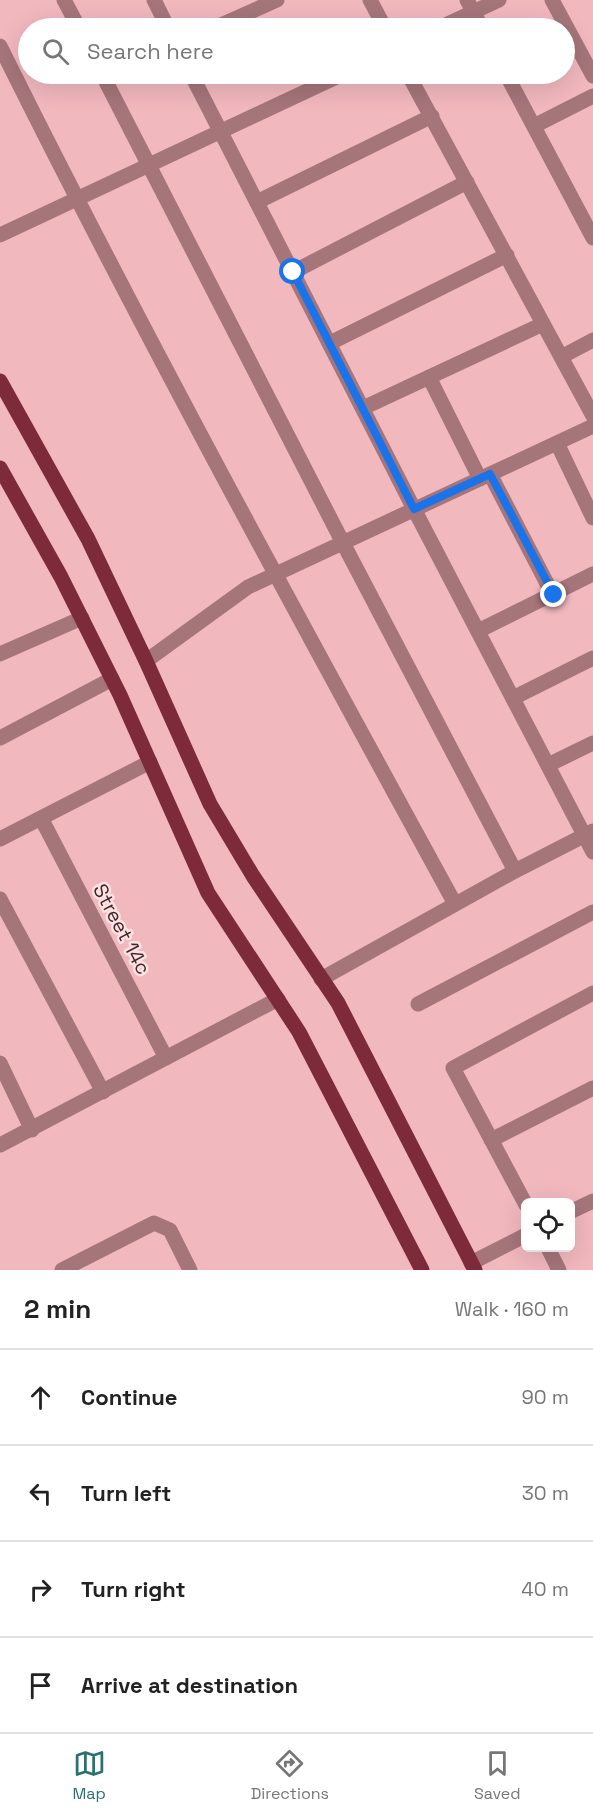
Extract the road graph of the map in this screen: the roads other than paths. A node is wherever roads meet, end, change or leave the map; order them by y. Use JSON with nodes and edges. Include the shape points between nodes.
{"nodes":[{"id":1,"x":64,"y":0,"type":"edge"},
{"id":2,"x":154,"y":0,"type":"edge"},
{"id":3,"x":277,"y":0,"type":"edge"},
{"id":4,"x":370,"y":0,"type":"edge"},
{"id":5,"x":499,"y":0,"type":"edge"},
{"id":6,"x":552,"y":0,"type":"edge"},
{"id":7,"x":470,"y":6,"type":"edge"},
{"id":8,"x":74,"y":18,"type":"edge"},
{"id":9,"x":163,"y":18,"type":"edge"},
{"id":10,"x":236,"y":18,"type":"edge"},
{"id":11,"x":380,"y":18,"type":"edge"},
{"id":12,"x":453,"y":18,"type":"edge"},
{"id":13,"x":562,"y":18,"type":"edge"},
{"id":14,"x":575,"y":43,"type":"edge"},
{"id":15,"x":0,"y":46,"type":"edge"},
{"id":16,"x":593,"y":76,"type":"edge"},
{"id":17,"x":18,"y":82,"type":"edge"},
{"id":18,"x":19,"y":84,"type":"edge"},
{"id":19,"x":107,"y":84,"type":"edge"},
{"id":20,"x":196,"y":84,"type":"edge"},
{"id":21,"x":322,"y":84,"type":"edge"},
{"id":22,"x":414,"y":84,"type":"edge"},
{"id":23,"x":511,"y":84,"type":"edge"},
{"id":24,"x":593,"y":96,"type":"edge"},
{"id":25,"x":432,"y":116,"type":"junction"},
{"id":26,"x":534,"y":126,"type":"junction"},
{"id":27,"x":221,"y":131,"type":"junction"},
{"id":28,"x":148,"y":165,"type":"junction"},
{"id":29,"x":467,"y":182,"type":"junction"},
{"id":30,"x":76,"y":199,"type":"junction"},
{"id":31,"x":257,"y":202,"type":"junction"},
{"id":32,"x":0,"y":235,"type":"edge"},
{"id":33,"x":593,"y":238,"type":"edge"},
{"id":34,"x":507,"y":255,"type":"junction"},
{"id":35,"x":293,"y":272,"type":"junction"},
{"id":36,"x":543,"y":324,"type":"junction"},
{"id":37,"x":593,"y":340,"type":"edge"},
{"id":38,"x":330,"y":343,"type":"junction"},
{"id":39,"x":561,"y":357,"type":"junction"},
{"id":40,"x":429,"y":377,"type":"junction"},
{"id":41,"x":0,"y":381,"type":"edge"},
{"id":42,"x":363,"y":408,"type":"junction"},
{"id":43,"x":593,"y":416,"type":"edge"},
{"id":44,"x":593,"y":426,"type":"edge"},
{"id":45,"x":557,"y":443,"type":"junction"},
{"id":46,"x":0,"y":468,"type":"edge"},
{"id":47,"x":485,"y":476,"type":"junction"},
{"id":48,"x":414,"y":509,"type":"junction"},
{"id":49,"x":593,"y":518,"type":"edge"},
{"id":50,"x":343,"y":543,"type":"junction"},
{"id":51,"x":593,"y":574,"type":"edge"},
{"id":52,"x":275,"y":575,"type":"junction"},
{"id":53,"x":554,"y":595,"type":"junction"},
{"id":54,"x":82,"y":618,"type":"junction"},
{"id":55,"x":478,"y":631,"type":"junction"},
{"id":56,"x":0,"y":654,"type":"edge"},
{"id":57,"x":593,"y":658,"type":"edge"},
{"id":58,"x":146,"y":661,"type":"junction"},
{"id":59,"x":112,"y":679,"type":"junction"},
{"id":60,"x":513,"y":698,"type":"junction"},
{"id":61,"x":0,"y":738,"type":"edge"},
{"id":62,"x":593,"y":742,"type":"edge"},
{"id":63,"x":150,"y":762,"type":"junction"},
{"id":64,"x":548,"y":765,"type":"junction"},
{"id":65,"x":41,"y":818,"type":"junction"},
{"id":66,"x":589,"y":833,"type":"edge"},
{"id":67,"x":0,"y":839,"type":"edge"},
{"id":68,"x":593,"y":852,"type":"edge"},
{"id":69,"x":515,"y":871,"type":"junction"},
{"id":70,"x":0,"y":899,"type":"edge"},
{"id":71,"x":455,"y":904,"type":"junction"},
{"id":72,"x":593,"y":912,"type":"edge"},
{"id":73,"x":321,"y":979,"type":"junction"},
{"id":74,"x":593,"y":993,"type":"edge"},
{"id":75,"x":278,"y":999,"type":"junction"},
{"id":76,"x":417,"y":1004,"type":"dead end"},
{"id":77,"x":166,"y":1058,"type":"junction"},
{"id":78,"x":0,"y":1063,"type":"edge"},
{"id":79,"x":593,"y":1088,"type":"edge"},
{"id":80,"x":103,"y":1092,"type":"junction"},
{"id":81,"x":32,"y":1130,"type":"junction"},
{"id":82,"x":491,"y":1140,"type":"junction"},
{"id":83,"x":0,"y":1145,"type":"edge"},
{"id":84,"x":521,"y":1198,"type":"edge"},
{"id":85,"x":593,"y":1201,"type":"edge"},
{"id":86,"x":575,"y":1210,"type":"edge"},
{"id":87,"x":521,"y":1237,"type":"edge"},
{"id":88,"x":550,"y":1252,"type":"edge"},
{"id":89,"x":473,"y":1266,"type":"edge"},
{"id":90,"x":62,"y":1270,"type":"edge"},
{"id":91,"x":190,"y":1270,"type":"edge"},
{"id":92,"x":422,"y":1270,"type":"edge"},
{"id":93,"x":560,"y":1270,"type":"edge"}],
"edges":[{"from":1,"to":8,"type":"street"},
{"from":2,"to":9,"type":"street"},
{"from":3,"to":10,"type":"street"},
{"from":4,"to":11,"type":"street"},
{"from":5,"to":7,"type":"street"},
{"from":6,"to":13,"type":"street"},
{"from":7,"to":12,"type":"street"},
{"from":14,"to":16,"type":"street"},
{"from":15,"to":17,"type":"street"},
{"from":18,"to":30,"type":"street"},
{"from":19,"to":28,"type":"street"},
{"from":20,"to":27,"type":"street"},
{"from":21,"to":27,"type":"street"},
{"from":22,"to":25,"type":"street"},
{"from":23,"to":26,"type":"street"},
{"from":24,"to":26,"type":"street"},
{"from":25,"to":29,"type":"street"},
{"from":25,"to":31,"type":"street"},
{"from":26,"to":33,"type":"street"},
{"from":27,"to":28,"type":"street"},
{"from":27,"to":31,"type":"street"},
{"from":28,"to":30,"type":"street"},
{"from":28,"to":50,"type":"street"},
{"from":29,"to":34,"type":"street"},
{"from":29,"to":35,"type":"street"},
{"from":30,"to":32,"type":"street"},
{"from":30,"to":52,"type":"street"},
{"from":31,"to":35,"type":"street"},
{"from":34,"to":36,"type":"street"},
{"from":34,"to":38,"type":"street"},
{"from":35,"to":38,"type":"street"},
{"from":36,"to":39,"type":"street"},
{"from":36,"to":40,"type":"street"},
{"from":37,"to":39,"type":"street"},
{"from":38,"to":42,"type":"street"},
{"from":39,"to":43,"type":"street"},
{"from":40,"to":42,"type":"street"},
{"from":40,"to":47,"type":"street"},
{"from":41,"to":58,"type":"main road","via":[[88,539]]},
{"from":42,"to":48,"type":"street"},
{"from":44,"to":45,"type":"street"},
{"from":45,"to":47,"type":"street"},
{"from":45,"to":49,"type":"street"},
{"from":46,"to":54,"type":"main road"},
{"from":47,"to":48,"type":"street"},
{"from":47,"to":53,"type":"street"},
{"from":48,"to":50,"type":"street"},
{"from":48,"to":55,"type":"street"},
{"from":50,"to":52,"type":"street"},
{"from":50,"to":69,"type":"street"},
{"from":51,"to":53,"type":"street"},
{"from":52,"to":58,"type":"street","via":[[248,588]]},
{"from":52,"to":71,"type":"street"},
{"from":53,"to":55,"type":"street"},
{"from":54,"to":56,"type":"street"},
{"from":54,"to":59,"type":"main road"},
{"from":55,"to":60,"type":"street"},
{"from":57,"to":60,"type":"street"},
{"from":58,"to":73,"type":"main road","via":[[210,804]]},
{"from":59,"to":61,"type":"street"},
{"from":59,"to":63,"type":"main road"},
{"from":60,"to":64,"type":"street"},
{"from":62,"to":64,"type":"street"},
{"from":63,"to":65,"type":"street"},
{"from":63,"to":75,"type":"main road","via":[[208,893]]},
{"from":64,"to":66,"type":"street"},
{"from":65,"to":67,"type":"street"},
{"from":65,"to":77,"type":"street","name":"Street 14c"},
{"from":66,"to":68,"type":"street"},
{"from":66,"to":69,"type":"street"},
{"from":69,"to":71,"type":"street"},
{"from":70,"to":80,"type":"street"},
{"from":71,"to":73,"type":"street"},
{"from":72,"to":76,"type":"street"},
{"from":73,"to":89,"type":"main road","via":[[338,1003]]},
{"from":74,"to":82,"type":"street","via":[[453,1068]]},
{"from":75,"to":77,"type":"street"},
{"from":75,"to":92,"type":"main road","via":[[299,1032]]},
{"from":77,"to":80,"type":"street"},
{"from":78,"to":81,"type":"street"},
{"from":79,"to":82,"type":"street"},
{"from":80,"to":81,"type":"street"},
{"from":81,"to":83,"type":"street"},
{"from":82,"to":84,"type":"street"},
{"from":85,"to":86,"type":"street"},
{"from":87,"to":89,"type":"street"},
{"from":88,"to":93,"type":"street"},
{"from":90,"to":91,"type":"street","via":[[154,1222],[170,1230]]}]}
